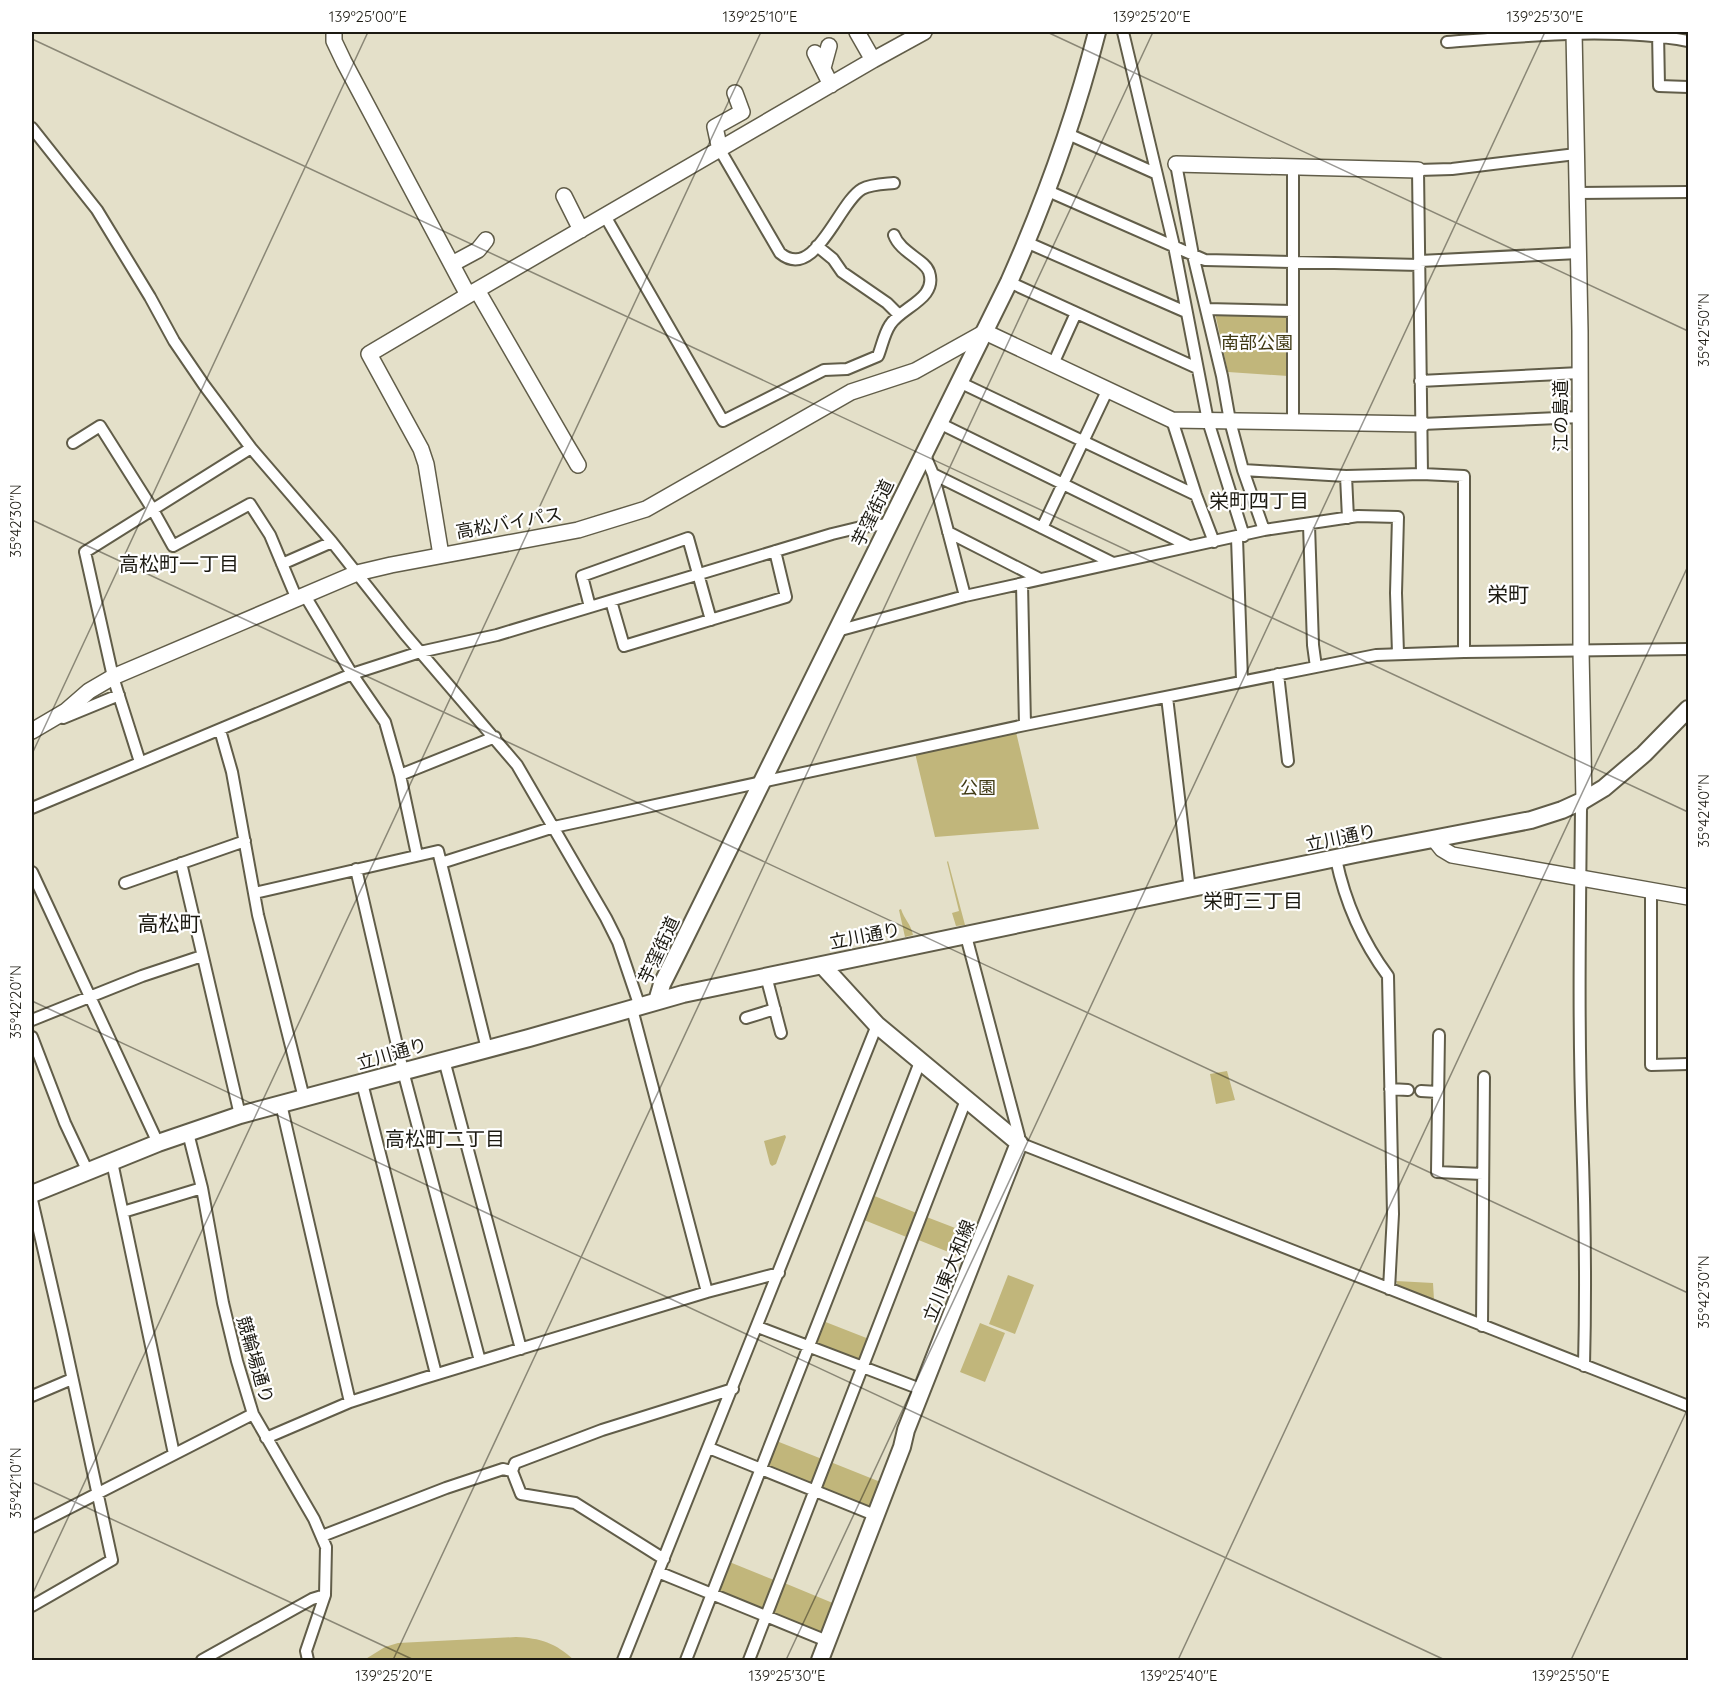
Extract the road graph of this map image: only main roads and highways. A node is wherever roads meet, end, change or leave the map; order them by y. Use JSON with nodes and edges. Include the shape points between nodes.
{"nodes":[{"id":1,"x":1097,"y":32,"type":"edge"},
{"id":2,"x":1689,"y":709,"type":"edge"},
{"id":3,"x":822,"y":965,"type":"junction"},
{"id":4,"x":657,"y":1001,"type":"junction"},
{"id":5,"x":32,"y":1194,"type":"edge"},
{"id":6,"x":820,"y":1660,"type":"edge"}],
"edges":[{"from":1,"to":4,"type":"main road","name":"芋窪街道","via":[[1048,191],[1009,282]]},
{"from":2,"to":3,"type":"main road","name":"立川通り","via":[[1619,776],[1584,800],[1531,820]]},
{"from":3,"to":4,"type":"main road","name":"立川通り"},
{"from":3,"to":6,"type":"main road","name":"立川東大和線","via":[[877,1025],[1019,1143]]},
{"from":4,"to":5,"type":"main road","name":"立川通り","via":[[240,1115]]}]}
